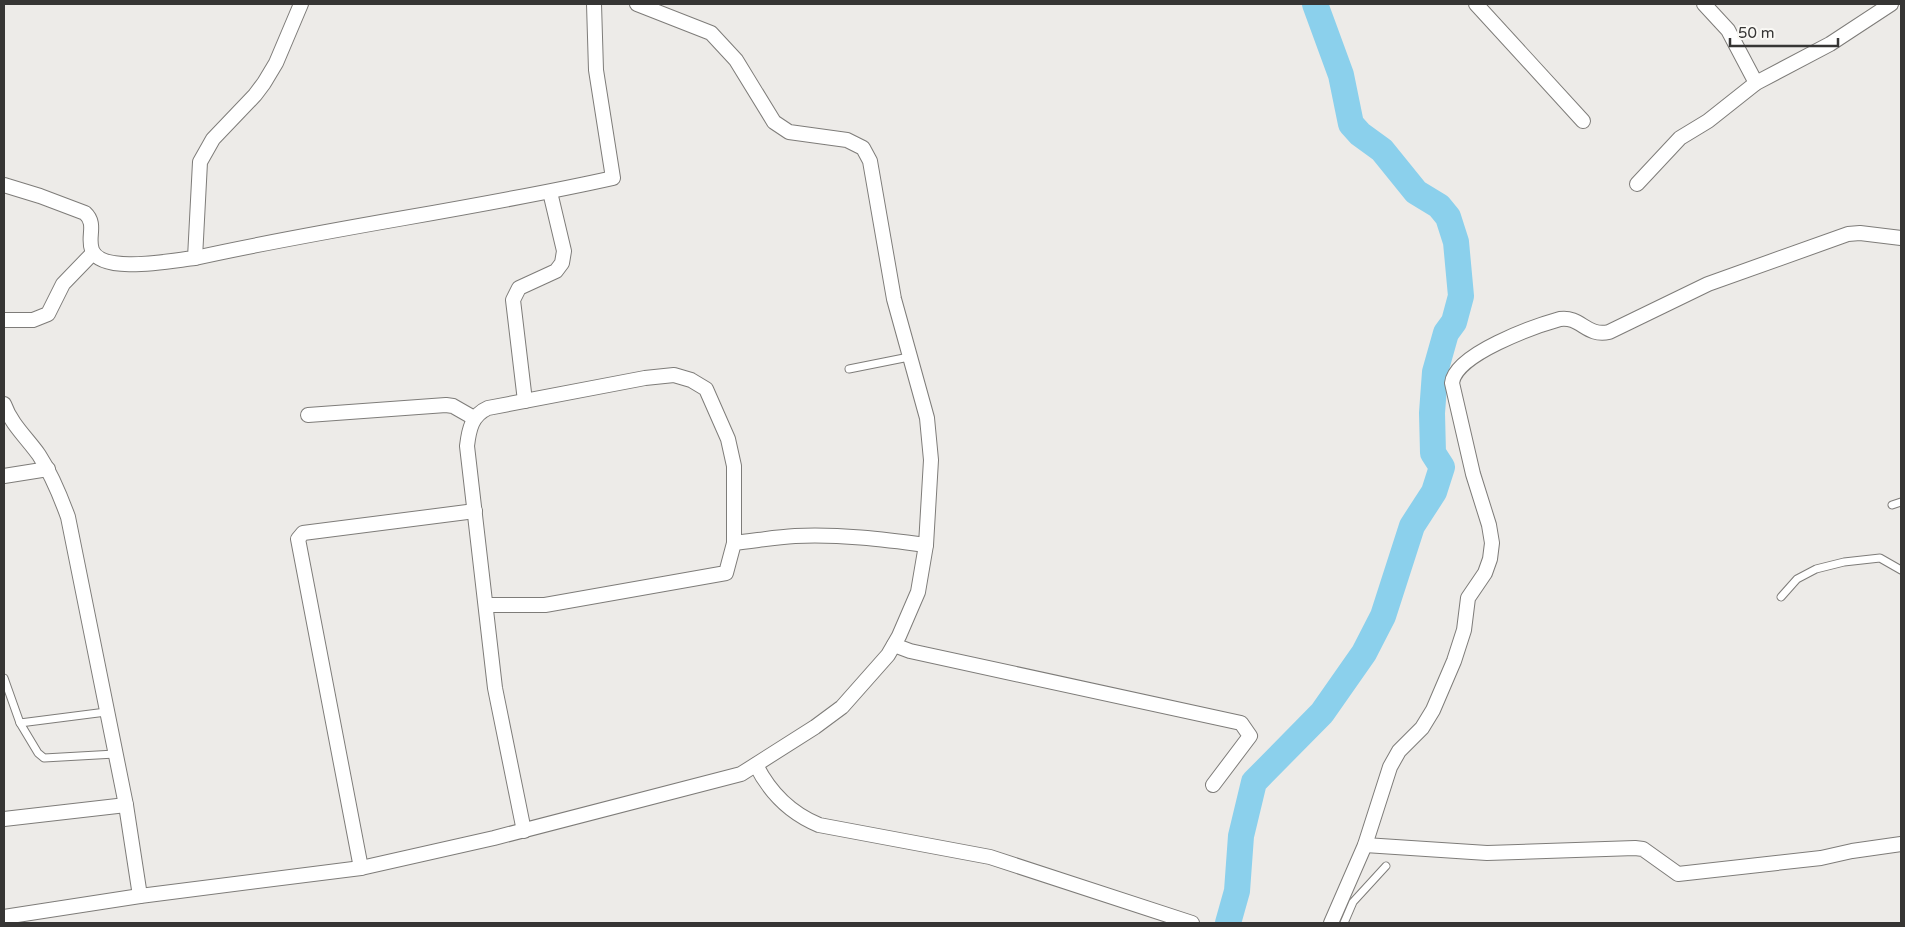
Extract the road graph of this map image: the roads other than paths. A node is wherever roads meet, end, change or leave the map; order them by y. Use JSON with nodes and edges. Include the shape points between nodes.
{"nodes":[{"id":1,"x":301,"y":4,"type":"edge"},
{"id":2,"x":594,"y":4,"type":"edge"},
{"id":3,"x":637,"y":4,"type":"edge"},
{"id":4,"x":1476,"y":4,"type":"edge"},
{"id":5,"x":1704,"y":4,"type":"edge"},
{"id":6,"x":1891,"y":4,"type":"edge"},
{"id":7,"x":1756,"y":82,"type":"junction"},
{"id":8,"x":1582,"y":121,"type":"dead end"},
{"id":9,"x":1637,"y":184,"type":"dead end"},
{"id":10,"x":4,"y":185,"type":"edge"},
{"id":11,"x":550,"y":192,"type":"junction"},
{"id":12,"x":1901,"y":238,"type":"edge"},
{"id":13,"x":93,"y":253,"type":"junction"},
{"id":14,"x":195,"y":258,"type":"junction"},
{"id":15,"x":4,"y":320,"type":"edge"},
{"id":16,"x":909,"y":357,"type":"junction"},
{"id":17,"x":849,"y":369,"type":"dead end"},
{"id":18,"x":525,"y":401,"type":"junction"},
{"id":19,"x":4,"y":404,"type":"edge"},
{"id":20,"x":308,"y":415,"type":"dead end"},
{"id":21,"x":474,"y":418,"type":"junction"},
{"id":22,"x":48,"y":469,"type":"junction"},
{"id":23,"x":4,"y":476,"type":"edge"},
{"id":24,"x":1901,"y":502,"type":"edge"},
{"id":25,"x":1892,"y":505,"type":"dead end"},
{"id":26,"x":475,"y":511,"type":"junction"},
{"id":27,"x":734,"y":543,"type":"junction"},
{"id":28,"x":926,"y":545,"type":"junction"},
{"id":29,"x":1901,"y":570,"type":"edge"},
{"id":30,"x":1780,"y":597,"type":"dead end"},
{"id":31,"x":487,"y":605,"type":"junction"},
{"id":32,"x":894,"y":645,"type":"junction"},
{"id":33,"x":4,"y":678,"type":"edge"},
{"id":34,"x":106,"y":712,"type":"junction"},
{"id":35,"x":20,"y":723,"type":"junction"},
{"id":36,"x":115,"y":754,"type":"junction"},
{"id":37,"x":756,"y":766,"type":"junction"},
{"id":38,"x":1213,"y":785,"type":"dead end"},
{"id":39,"x":126,"y":805,"type":"junction"},
{"id":40,"x":4,"y":819,"type":"edge"},
{"id":41,"x":524,"y":830,"type":"junction"},
{"id":42,"x":1901,"y":844,"type":"edge"},
{"id":43,"x":1365,"y":845,"type":"junction"},
{"id":44,"x":1386,"y":866,"type":"dead end"},
{"id":45,"x":361,"y":868,"type":"junction"},
{"id":46,"x":140,"y":896,"type":"junction"},
{"id":47,"x":4,"y":917,"type":"edge"},
{"id":48,"x":1164,"y":920,"type":"edge"},
{"id":49,"x":1192,"y":923,"type":"edge"},
{"id":50,"x":1331,"y":923,"type":"edge"},
{"id":51,"x":1344,"y":923,"type":"edge"}],
"edges":[{"from":1,"to":14,"type":"street","via":[[264,83],[213,139],[200,162]]},
{"from":2,"to":11,"type":"street","via":[[596,70],[613,178]]},
{"from":3,"to":16,"type":"street","via":[[711,33],[736,60],[774,122],[788,132],[847,140],[863,148],[870,161],[894,298]]},
{"from":4,"to":8,"type":"street"},
{"from":5,"to":7,"type":"street","via":[[1728,30]]},
{"from":6,"to":7,"type":"street","via":[[1830,44]]},
{"from":7,"to":9,"type":"street","via":[[1708,121],[1680,138]]},
{"from":10,"to":13,"type":"street","via":[[85,213],[92,225],[90,245]]},
{"from":11,"to":14,"type":"street"},
{"from":11,"to":18,"type":"street","via":[[564,251],[562,263],[556,271],[520,288],[513,300]]},
{"from":12,"to":43,"type":"street","via":[[1848,234],[1708,284],[1609,332],[1596,333],[1571,318],[1560,319],[1492,346],[1454,375],[1452,383],[1473,474],[1489,525],[1490,559],[1485,573],[1468,598],[1464,630],[1433,710],[1394,760]]},
{"from":13,"to":14,"type":"street","via":[[103,260],[133,265]]},
{"from":13,"to":15,"type":"street","via":[[64,284],[48,314],[33,320]]},
{"from":16,"to":17,"type":"lane"},
{"from":16,"to":28,"type":"street","via":[[926,418],[931,460]]},
{"from":18,"to":21,"type":"street","via":[[488,408]]},
{"from":18,"to":27,"type":"street","via":[[674,375],[706,389],[728,439],[734,466]]},
{"from":19,"to":22,"type":"street","via":[[14,424]]},
{"from":20,"to":21,"type":"street","via":[[446,405]]},
{"from":21,"to":26,"type":"street","via":[[467,446]]},
{"from":22,"to":23,"type":"street"},
{"from":22,"to":34,"type":"street","via":[[68,517]]},
{"from":24,"to":25,"type":"lane"},
{"from":26,"to":31,"type":"street"},
{"from":26,"to":45,"type":"street","via":[[302,533],[298,539]]},
{"from":27,"to":28,"type":"street","via":[[820,536],[868,537]]},
{"from":27,"to":31,"type":"street","via":[[726,573],[545,605]]},
{"from":28,"to":32,"type":"street","via":[[918,592]]},
{"from":29,"to":30,"type":"lane","via":[[1880,558],[1844,562],[1816,569],[1798,579]]},
{"from":31,"to":41,"type":"street","via":[[495,688]]},
{"from":32,"to":37,"type":"street","via":[[842,707]]},
{"from":32,"to":38,"type":"street","via":[[1241,723],[1250,736]]},
{"from":33,"to":35,"type":"lane"},
{"from":34,"to":35,"type":"lane"},
{"from":34,"to":36,"type":"street"},
{"from":35,"to":36,"type":"lane","via":[[44,758]]},
{"from":36,"to":39,"type":"street"},
{"from":37,"to":41,"type":"street","via":[[741,774]]},
{"from":37,"to":48,"type":"street","via":[[789,810],[819,825],[990,857],[1118,898]]},
{"from":39,"to":40,"type":"street"},
{"from":39,"to":46,"type":"street"},
{"from":41,"to":45,"type":"street"},
{"from":42,"to":43,"type":"street","via":[[1821,858],[1678,874],[1643,849],[1635,848],[1487,853]]},
{"from":43,"to":50,"type":"street"},
{"from":44,"to":51,"type":"lane","via":[[1353,902]]},
{"from":45,"to":46,"type":"street"},
{"from":46,"to":47,"type":"street"},
{"from":48,"to":49,"type":"street"}]}
